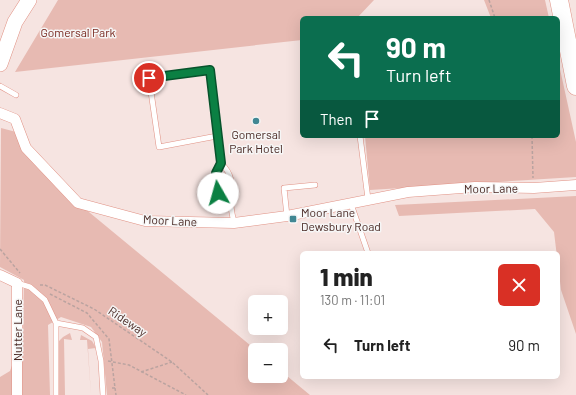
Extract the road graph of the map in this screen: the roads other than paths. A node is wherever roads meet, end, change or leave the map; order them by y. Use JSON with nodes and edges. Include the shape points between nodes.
{"nodes":[{"id":1,"x":29,"y":0,"type":"edge"},
{"id":2,"x":559,"y":0,"type":"edge"},
{"id":3,"x":0,"y":64,"type":"edge"},
{"id":4,"x":0,"y":86,"type":"edge"},
{"id":5,"x":576,"y":86,"type":"edge"},
{"id":6,"x":16,"y":95,"type":"dead end"},
{"id":7,"x":0,"y":113,"type":"edge"},
{"id":8,"x":217,"y":136,"type":"junction"},
{"id":9,"x":360,"y":138,"type":"edge"},
{"id":10,"x":221,"y":163,"type":"junction"},
{"id":11,"x":315,"y":185,"type":"dead end"},
{"id":12,"x":576,"y":185,"type":"edge"},
{"id":13,"x":368,"y":199,"type":"junction"},
{"id":14,"x":351,"y":204,"type":"junction"},
{"id":15,"x":231,"y":205,"type":"junction"},
{"id":16,"x":287,"y":216,"type":"junction"},
{"id":17,"x":234,"y":223,"type":"junction"},
{"id":18,"x":367,"y":251,"type":"edge"},
{"id":19,"x":0,"y":275,"type":"edge"},
{"id":20,"x":21,"y":280,"type":"junction"},
{"id":21,"x":56,"y":323,"type":"junction"},
{"id":22,"x":16,"y":395,"type":"edge"},
{"id":23,"x":56,"y":395,"type":"edge"},
{"id":24,"x":103,"y":395,"type":"edge"}],
"edges":[{"from":1,"to":3,"type":"main road","via":[[15,22]]},
{"from":2,"to":5,"type":"highway"},
{"from":4,"to":6,"type":"lane"},
{"from":7,"to":17,"type":"street","name":"Moor Lane","via":[[15,119],[26,148],[78,203],[145,221]]},
{"from":8,"to":8,"type":"lane","via":[[210,70],[149,78],[159,147]]},
{"from":8,"to":10,"type":"lane"},
{"from":9,"to":13,"type":"lane"},
{"from":10,"to":15,"type":"lane","via":[[229,171],[233,190]]},
{"from":10,"to":15,"type":"lane","via":[[216,173],[218,193]]},
{"from":11,"to":16,"type":"lane","via":[[284,188]]},
{"from":12,"to":13,"type":"street","name":"Moor Lane","via":[[534,188],[475,187],[408,192]]},
{"from":13,"to":14,"type":"street","name":"Moor Lane"},
{"from":14,"to":16,"type":"street","name":"Moor Lane"},
{"from":14,"to":18,"type":"lane"},
{"from":15,"to":17,"type":"lane"},
{"from":16,"to":17,"type":"street","name":"Moor Lane"},
{"from":19,"to":20,"type":"street","name":"Nutter Lane"},
{"from":20,"to":21,"type":"lane","via":[[45,300]]},
{"from":20,"to":22,"type":"street","name":"Nutter Lane"},
{"from":21,"to":23,"type":"lane"},
{"from":21,"to":24,"type":"lane","via":[[83,328],[96,337],[101,361]]}]}
